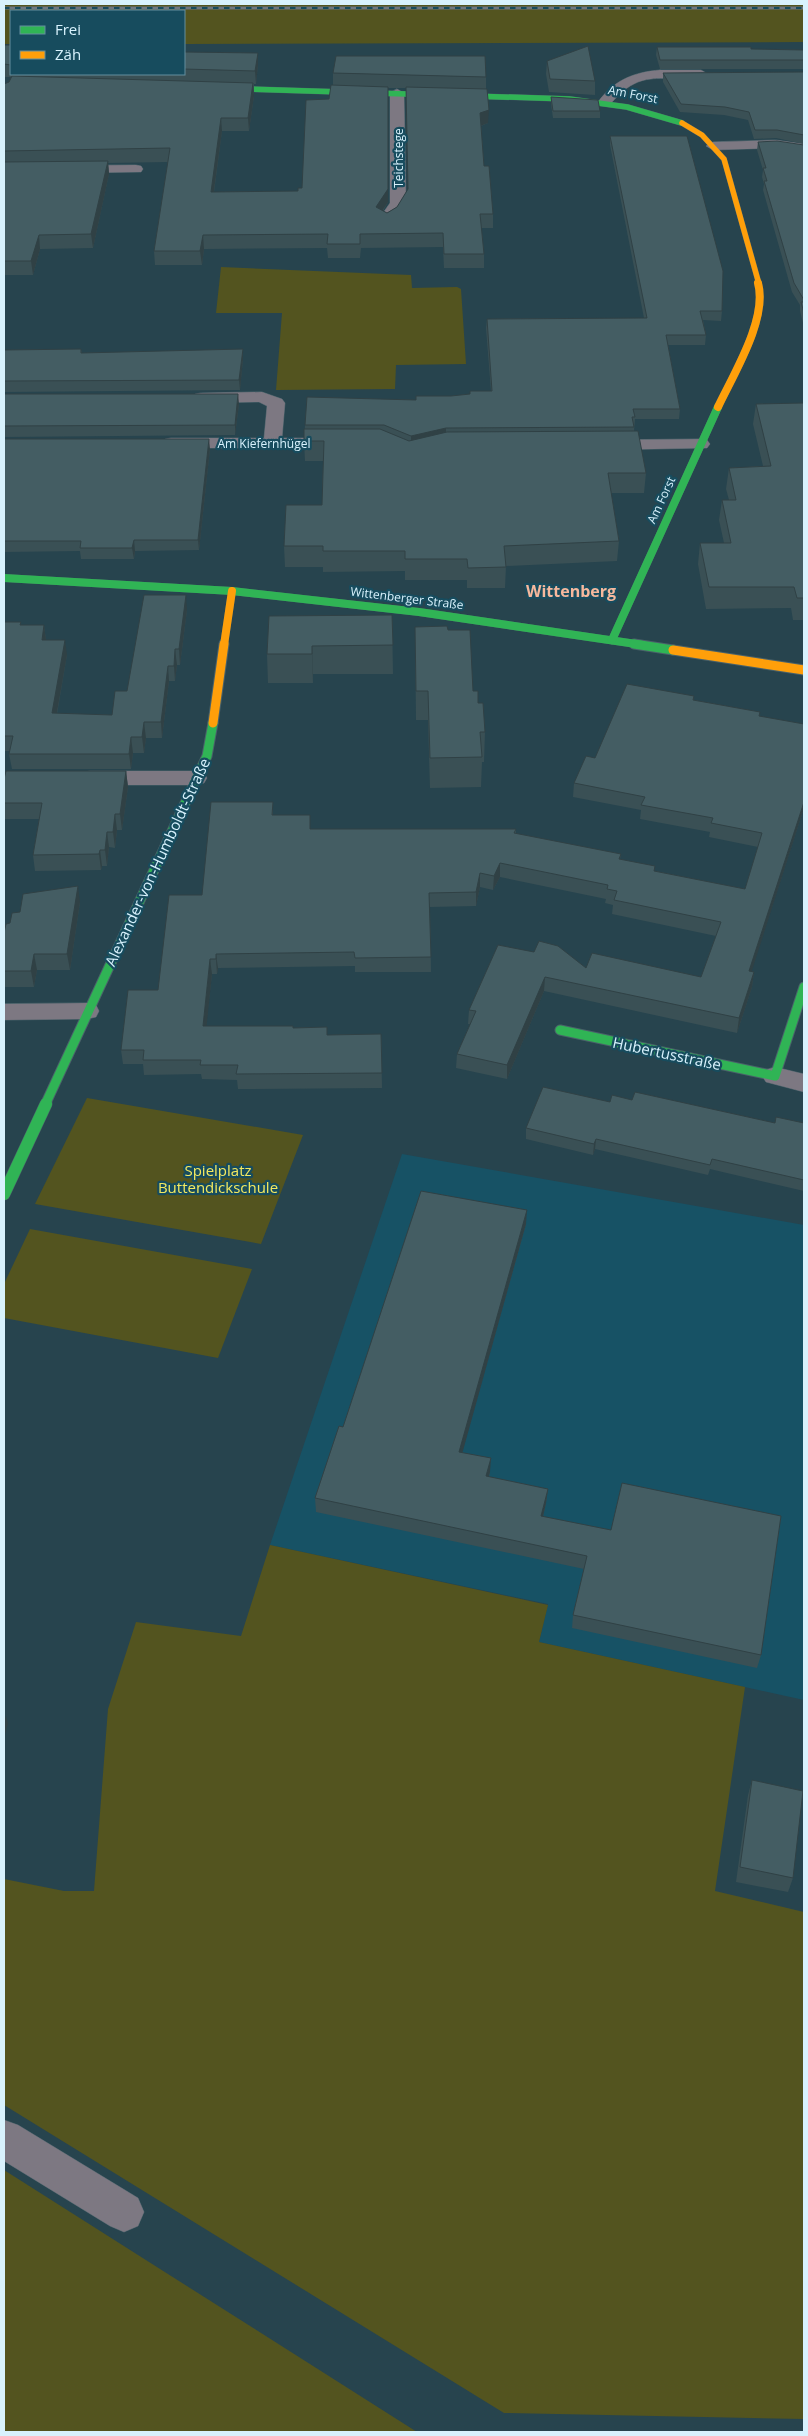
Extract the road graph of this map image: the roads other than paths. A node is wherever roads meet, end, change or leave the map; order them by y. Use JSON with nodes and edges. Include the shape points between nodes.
{"nodes":[{"id":1,"x":718,"y":74,"type":"edge"},
{"id":2,"x":202,"y":88,"type":"edge"},
{"id":3,"x":397,"y":93,"type":"junction"},
{"id":4,"x":605,"y":102,"type":"junction"},
{"id":5,"x":713,"y":146,"type":"junction"},
{"id":6,"x":804,"y":148,"type":"edge"},
{"id":7,"x":136,"y":169,"type":"dead end"},
{"id":8,"x":4,"y":170,"type":"edge"},
{"id":9,"x":386,"y":220,"type":"edge"},
{"id":10,"x":183,"y":398,"type":"edge"},
{"id":11,"x":356,"y":442,"type":"edge"},
{"id":12,"x":153,"y":443,"type":"edge"},
{"id":13,"x":272,"y":443,"type":"junction"},
{"id":14,"x":701,"y":444,"type":"junction"},
{"id":15,"x":584,"y":445,"type":"edge"},
{"id":16,"x":4,"y":578,"type":"edge"},
{"id":17,"x":232,"y":591,"type":"junction"},
{"id":18,"x":612,"y":640,"type":"junction"},
{"id":19,"x":804,"y":670,"type":"edge"},
{"id":20,"x":71,"y":778,"type":"edge"},
{"id":21,"x":196,"y":778,"type":"junction"},
{"id":22,"x":804,"y":987,"type":"edge"},
{"id":23,"x":87,"y":1011,"type":"junction"},
{"id":24,"x":4,"y":1012,"type":"edge"},
{"id":25,"x":560,"y":1030,"type":"dead end"},
{"id":26,"x":775,"y":1076,"type":"junction"},
{"id":27,"x":804,"y":1083,"type":"edge"},
{"id":28,"x":4,"y":1194,"type":"edge"},
{"id":29,"x":4,"y":2140,"type":"edge"},
{"id":30,"x":124,"y":2212,"type":"dead end"}],
"edges":[{"from":1,"to":4,"type":"street","via":[[640,76],[618,86]]},
{"from":2,"to":3,"type":"street","name":"Am Forst"},
{"from":3,"to":4,"type":"street","name":"Am Forst"},
{"from":3,"to":9,"type":"street","name":"Teichstege","via":[[398,203]]},
{"from":4,"to":5,"type":"street","name":"Am Forst","via":[[660,114],[688,125]]},
{"from":5,"to":6,"type":"street","via":[[776,144]]},
{"from":5,"to":14,"type":"street","name":"Am Forst","via":[[724,160],[760,289],[760,307],[756,324]]},
{"from":7,"to":8,"type":"street"},
{"from":10,"to":13,"type":"street","via":[[262,397],[276,403]]},
{"from":11,"to":13,"type":"street","name":"Am Kiefernhügel"},
{"from":12,"to":13,"type":"street","name":"Am Kiefernhügel"},
{"from":14,"to":15,"type":"street"},
{"from":14,"to":18,"type":"street","name":"Am Forst"},
{"from":16,"to":17,"type":"street","name":"Wittenberger Straße"},
{"from":17,"to":18,"type":"street","name":"Wittenberger Straße","via":[[419,612]]},
{"from":17,"to":21,"type":"street","name":"Alexander-von-Humboldt-Straße","via":[[212,735],[207,756]]},
{"from":18,"to":19,"type":"street","name":"Wittenberger Straße"},
{"from":20,"to":21,"type":"street"},
{"from":21,"to":23,"type":"street","name":"Alexander-von-Humboldt-Straße"},
{"from":22,"to":26,"type":"street"},
{"from":23,"to":24,"type":"street"},
{"from":23,"to":28,"type":"street","name":"Alexander-von-Humboldt-Straße"},
{"from":25,"to":26,"type":"street","name":"Hubertusstraße"},
{"from":26,"to":27,"type":"street","name":"Hubertusstraße"},
{"from":29,"to":30,"type":"street"}]}
